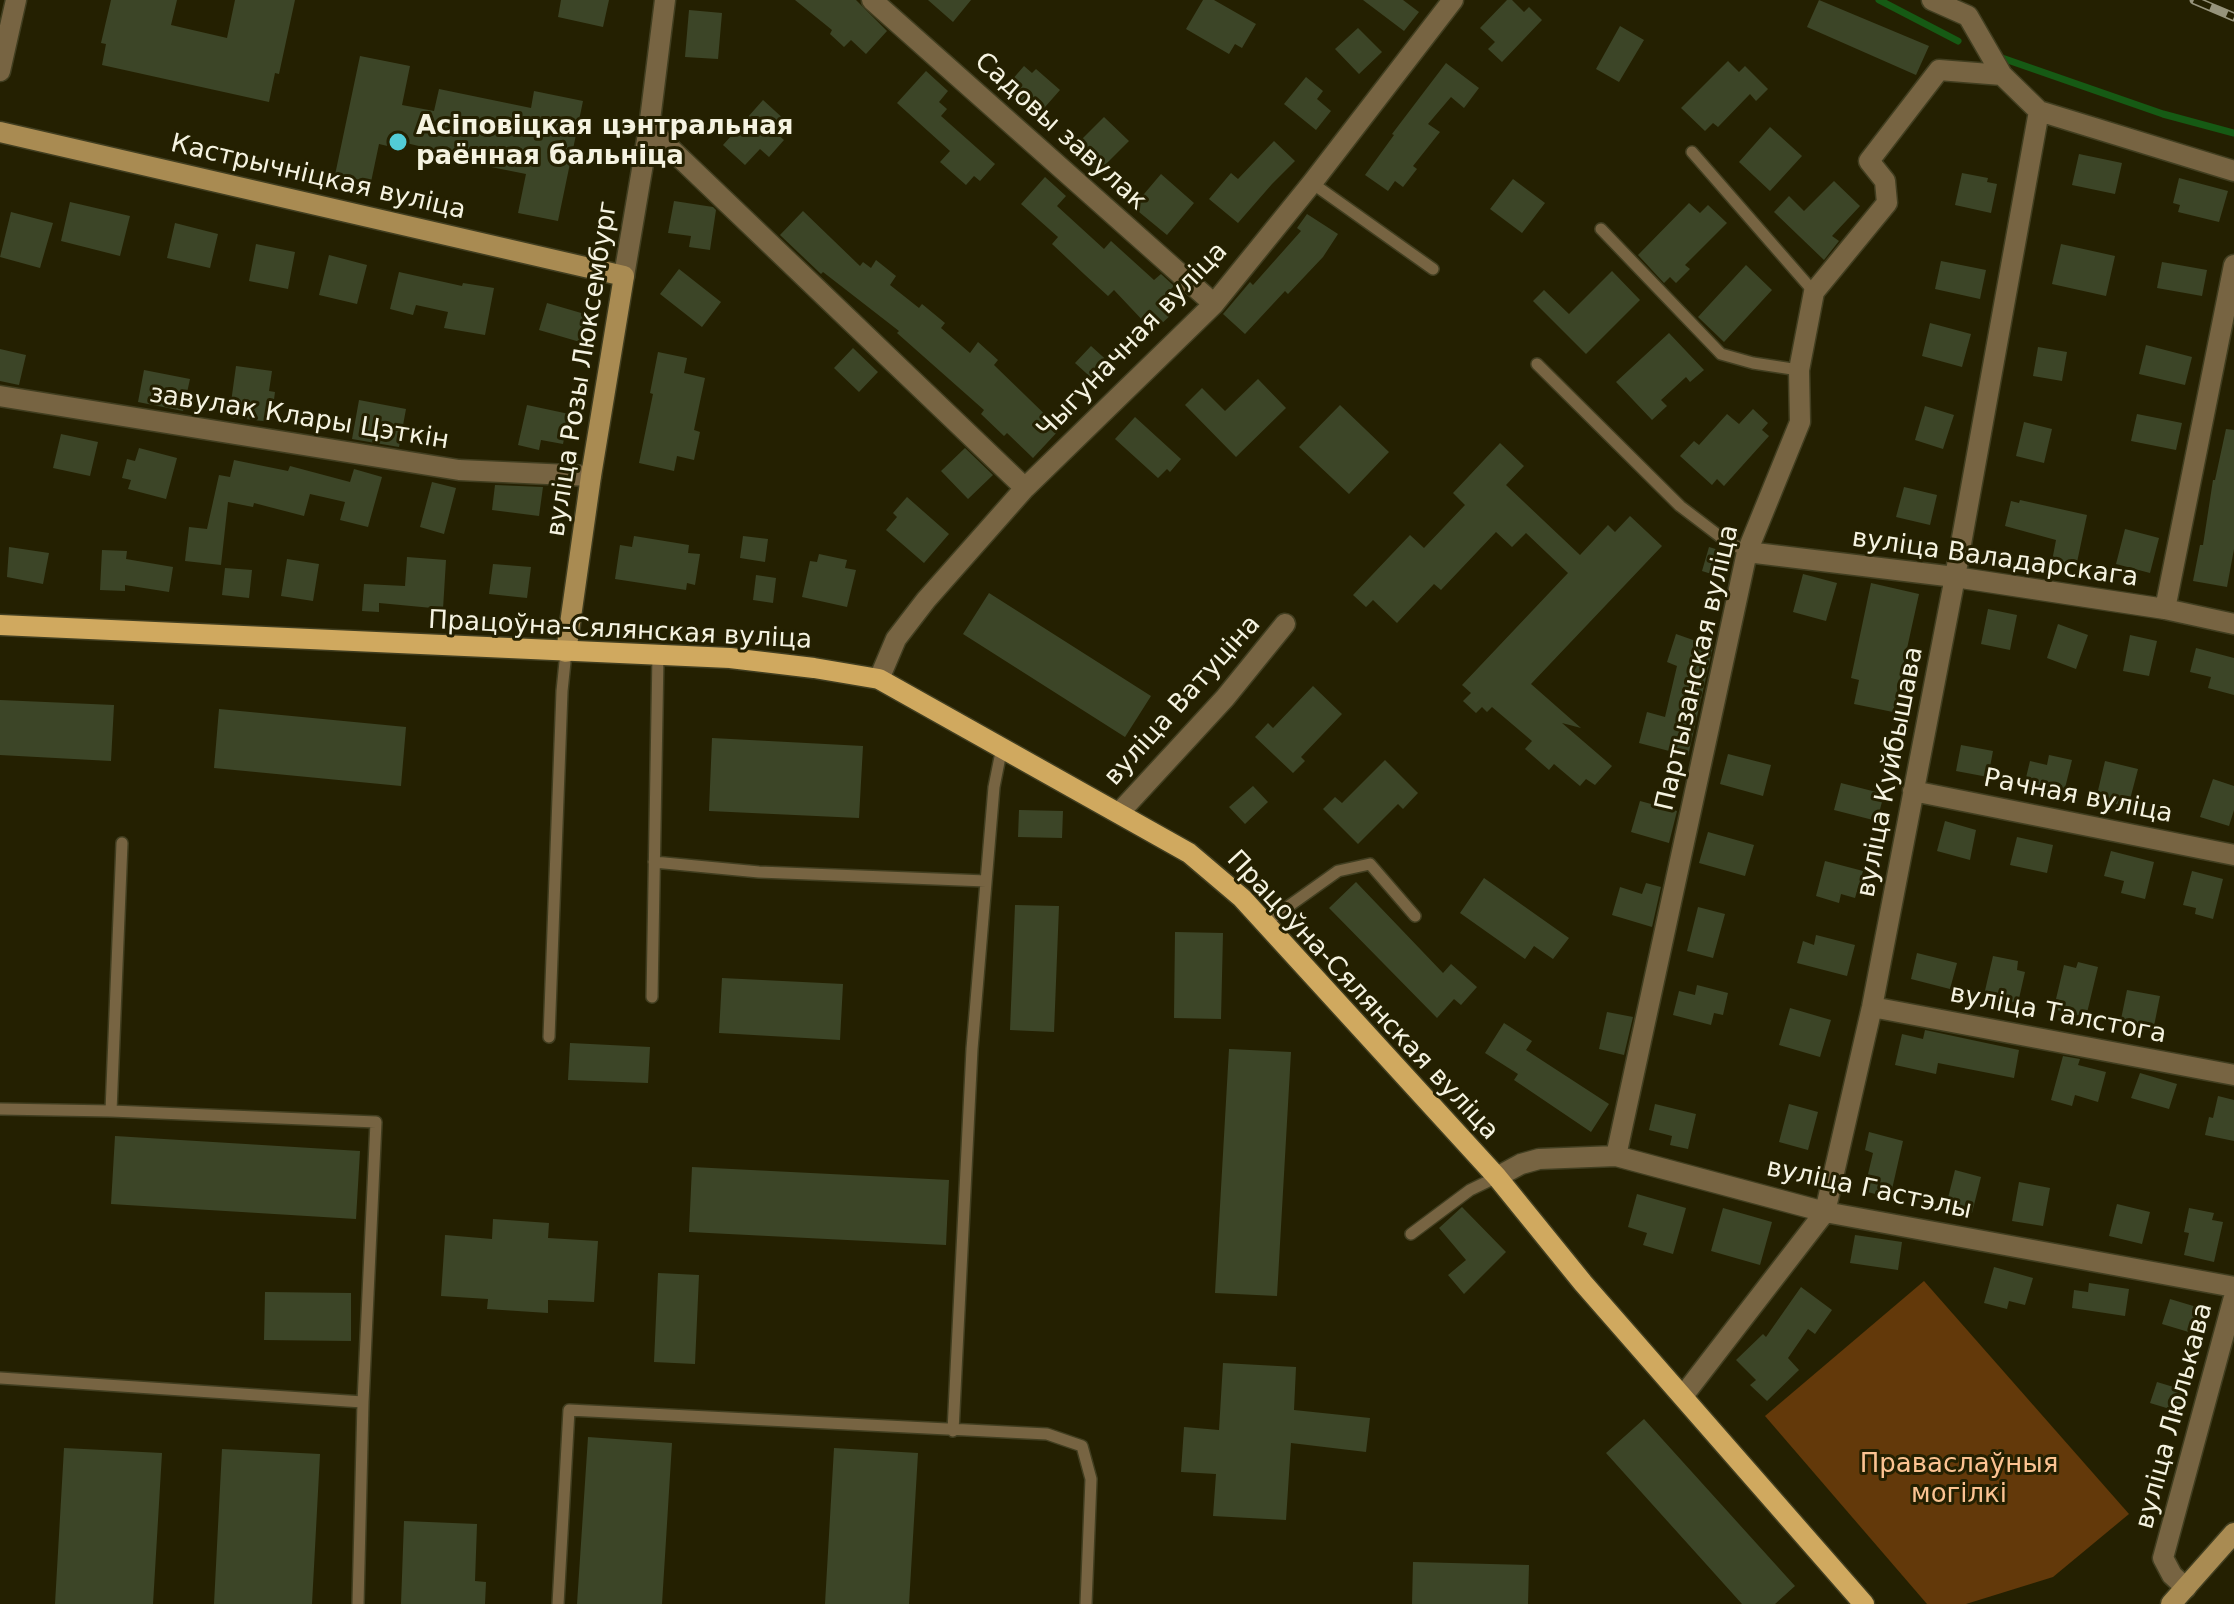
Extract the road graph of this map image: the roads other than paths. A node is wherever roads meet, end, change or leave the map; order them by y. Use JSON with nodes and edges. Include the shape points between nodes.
{"nodes":[{"id":1,"x":16,"y":0,"type":"edge"},
{"id":2,"x":665,"y":0,"type":"edge"},
{"id":3,"x":1453,"y":0,"type":"edge"},
{"id":4,"x":1932,"y":0,"type":"edge"},
{"id":5,"x":884,"y":4,"type":"edge"},
{"id":6,"x":0,"y":71,"type":"edge"},
{"id":7,"x":2002,"y":75,"type":"junction"},
{"id":8,"x":2039,"y":111,"type":"junction"},
{"id":9,"x":649,"y":128,"type":"junction"},
{"id":10,"x":0,"y":132,"type":"edge"},
{"id":11,"x":1692,"y":152,"type":"dead end"},
{"id":12,"x":2234,"y":171,"type":"edge"},
{"id":13,"x":1312,"y":183,"type":"junction"},
{"id":14,"x":1601,"y":229,"type":"dead end"},
{"id":15,"x":2234,"y":265,"type":"edge"},
{"id":16,"x":1433,"y":269,"type":"dead end"},
{"id":17,"x":624,"y":276,"type":"junction"},
{"id":18,"x":1814,"y":292,"type":"junction"},
{"id":19,"x":1214,"y":304,"type":"junction"},
{"id":20,"x":1537,"y":364,"type":"dead end"},
{"id":21,"x":1799,"y":370,"type":"junction"},
{"id":22,"x":0,"y":396,"type":"edge"},
{"id":23,"x":591,"y":476,"type":"junction"},
{"id":24,"x":1025,"y":488,"type":"junction"},
{"id":25,"x":1747,"y":552,"type":"junction"},
{"id":26,"x":1955,"y":577,"type":"junction"},
{"id":27,"x":2165,"y":609,"type":"junction"},
{"id":28,"x":1285,"y":624,"type":"dead end"},
{"id":29,"x":2234,"y":624,"type":"edge"},
{"id":30,"x":0,"y":625,"type":"edge"},
{"id":31,"x":566,"y":652,"type":"junction"},
{"id":32,"x":658,"y":655,"type":"junction"},
{"id":33,"x":879,"y":679,"type":"junction"},
{"id":34,"x":1002,"y":747,"type":"junction"},
{"id":35,"x":1913,"y":791,"type":"junction"},
{"id":36,"x":1119,"y":813,"type":"junction"},
{"id":37,"x":122,"y":843,"type":"dead end"},
{"id":38,"x":2234,"y":855,"type":"edge"},
{"id":39,"x":654,"y":862,"type":"junction"},
{"id":40,"x":986,"y":881,"type":"junction"},
{"id":41,"x":1415,"y":916,"type":"dead end"},
{"id":42,"x":1265,"y":923,"type":"junction"},
{"id":43,"x":652,"y":997,"type":"dead end"},
{"id":44,"x":1872,"y":1007,"type":"junction"},
{"id":45,"x":549,"y":1037,"type":"dead end"},
{"id":46,"x":2234,"y":1075,"type":"edge"},
{"id":47,"x":0,"y":1109,"type":"edge"},
{"id":48,"x":111,"y":1111,"type":"junction"},
{"id":49,"x":1616,"y":1156,"type":"junction"},
{"id":50,"x":1497,"y":1177,"type":"junction"},
{"id":51,"x":1825,"y":1212,"type":"junction"},
{"id":52,"x":1411,"y":1234,"type":"dead end"},
{"id":53,"x":2234,"y":1287,"type":"edge"},
{"id":54,"x":2234,"y":1297,"type":"edge"},
{"id":55,"x":0,"y":1378,"type":"edge"},
{"id":56,"x":1683,"y":1396,"type":"junction"},
{"id":57,"x":363,"y":1402,"type":"junction"},
{"id":58,"x":953,"y":1431,"type":"junction"},
{"id":59,"x":2234,"y":1533,"type":"edge"},
{"id":60,"x":2186,"y":1588,"type":"junction"},
{"id":61,"x":358,"y":1604,"type":"edge"},
{"id":62,"x":558,"y":1604,"type":"edge"},
{"id":63,"x":1086,"y":1604,"type":"edge"},
{"id":64,"x":1864,"y":1604,"type":"edge"},
{"id":65,"x":2171,"y":1604,"type":"edge"}],
"edges":[{"from":1,"to":6,"type":"street"},
{"from":2,"to":9,"type":"street","name":"вуліца Розы Люксембург"},
{"from":3,"to":13,"type":"street","name":"Чыгуначная вуліца"},
{"from":4,"to":7,"type":"street","via":[[1968,16]]},
{"from":5,"to":19,"type":"street","name":"Садовы завулак"},
{"from":7,"to":8,"type":"street"},
{"from":7,"to":18,"type":"street","name":"Партызанская вуліца","via":[[1939,70],[1869,161],[1885,181],[1887,203]]},
{"from":8,"to":12,"type":"street"},
{"from":8,"to":26,"type":"street","name":"вуліца Куйбышава"},
{"from":9,"to":17,"type":"street","name":"вуліца Розы Люксембург"},
{"from":9,"to":24,"type":"street"},
{"from":10,"to":17,"type":"street","name":"Кастрычніцкая вуліца"},
{"from":11,"to":18,"type":"lane"},
{"from":13,"to":16,"type":"lane"},
{"from":13,"to":19,"type":"street","name":"Чыгуначная вуліца"},
{"from":14,"to":21,"type":"lane","via":[[1721,354]]},
{"from":15,"to":27,"type":"street"},
{"from":17,"to":23,"type":"street","name":"вуліца Розы Люксембург"},
{"from":18,"to":21,"type":"street","name":"Партызанская вуліца"},
{"from":19,"to":24,"type":"street","name":"Чыгуначная вуліца"},
{"from":20,"to":25,"type":"lane","via":[[1680,506]]},
{"from":21,"to":25,"type":"street","name":"Партызанская вуліца","via":[[1800,422]]},
{"from":22,"to":23,"type":"street","name":"завулак Клары Цэткін","via":[[459,470]]},
{"from":23,"to":31,"type":"street","name":"вуліца Розы Люксембург"},
{"from":24,"to":33,"type":"street","name":"Чыгуначная вуліца","via":[[896,639]]},
{"from":25,"to":26,"type":"street","name":"вуліца Валадарскага"},
{"from":25,"to":49,"type":"street","name":"Партызанская вуліца"},
{"from":26,"to":27,"type":"street","name":"вуліца Валадарскага"},
{"from":26,"to":35,"type":"street","name":"вуліца Куйбышава"},
{"from":27,"to":29,"type":"street","name":"вуліца Валадарскага"},
{"from":28,"to":36,"type":"street","name":"вуліца Ватуціна"},
{"from":30,"to":31,"type":"main road","name":"Працоўна-Сялянская вуліца"},
{"from":31,"to":32,"type":"main road","name":"Працоўна-Сялянская вуліца"},
{"from":31,"to":45,"type":"lane"},
{"from":32,"to":33,"type":"main road","name":"Працоўна-Сялянская вуліца","via":[[730,658]]},
{"from":32,"to":39,"type":"lane"},
{"from":33,"to":34,"type":"main road","name":"Працоўна-Сялянская вуліца"},
{"from":34,"to":36,"type":"main road","name":"Працоўна-Сялянская вуліца"},
{"from":34,"to":40,"type":"lane"},
{"from":35,"to":38,"type":"street","name":"Рачная вуліца"},
{"from":35,"to":44,"type":"street","name":"вуліца Куйбышава"},
{"from":36,"to":42,"type":"main road","name":"Працоўна-Сялянская вуліца","via":[[1189,853]]},
{"from":37,"to":48,"type":"lane"},
{"from":39,"to":40,"type":"lane"},
{"from":39,"to":43,"type":"lane"},
{"from":40,"to":58,"type":"lane"},
{"from":41,"to":42,"type":"lane","via":[[1370,864],[1338,871]]},
{"from":42,"to":50,"type":"main road","name":"Працоўна-Сялянская вуліца"},
{"from":44,"to":46,"type":"street","name":"вуліца Талстога"},
{"from":44,"to":51,"type":"street","name":"вуліца Куйбышава"},
{"from":47,"to":48,"type":"lane"},
{"from":48,"to":57,"type":"lane","via":[[376,1122]]},
{"from":49,"to":50,"type":"street","name":"вуліца Гастэлы","via":[[1539,1159]]},
{"from":49,"to":51,"type":"street","name":"вуліца Гастэлы"},
{"from":50,"to":52,"type":"lane","via":[[1470,1190]]},
{"from":50,"to":56,"type":"main road","name":"Працоўна-Сялянская вуліца"},
{"from":51,"to":53,"type":"street","name":"вуліца Гастэлы"},
{"from":51,"to":56,"type":"street","name":"вуліца Куйбышава"},
{"from":54,"to":60,"type":"street","name":"вуліца Люлькава","via":[[2163,1558]]},
{"from":55,"to":57,"type":"lane"},
{"from":56,"to":64,"type":"main road","name":"Працоўна-Сялянская вуліца"},
{"from":57,"to":61,"type":"lane"},
{"from":58,"to":62,"type":"lane","via":[[569,1410]]},
{"from":58,"to":63,"type":"lane","via":[[1047,1434],[1082,1446],[1091,1479]]},
{"from":59,"to":60,"type":"street"},
{"from":60,"to":65,"type":"street"}]}
